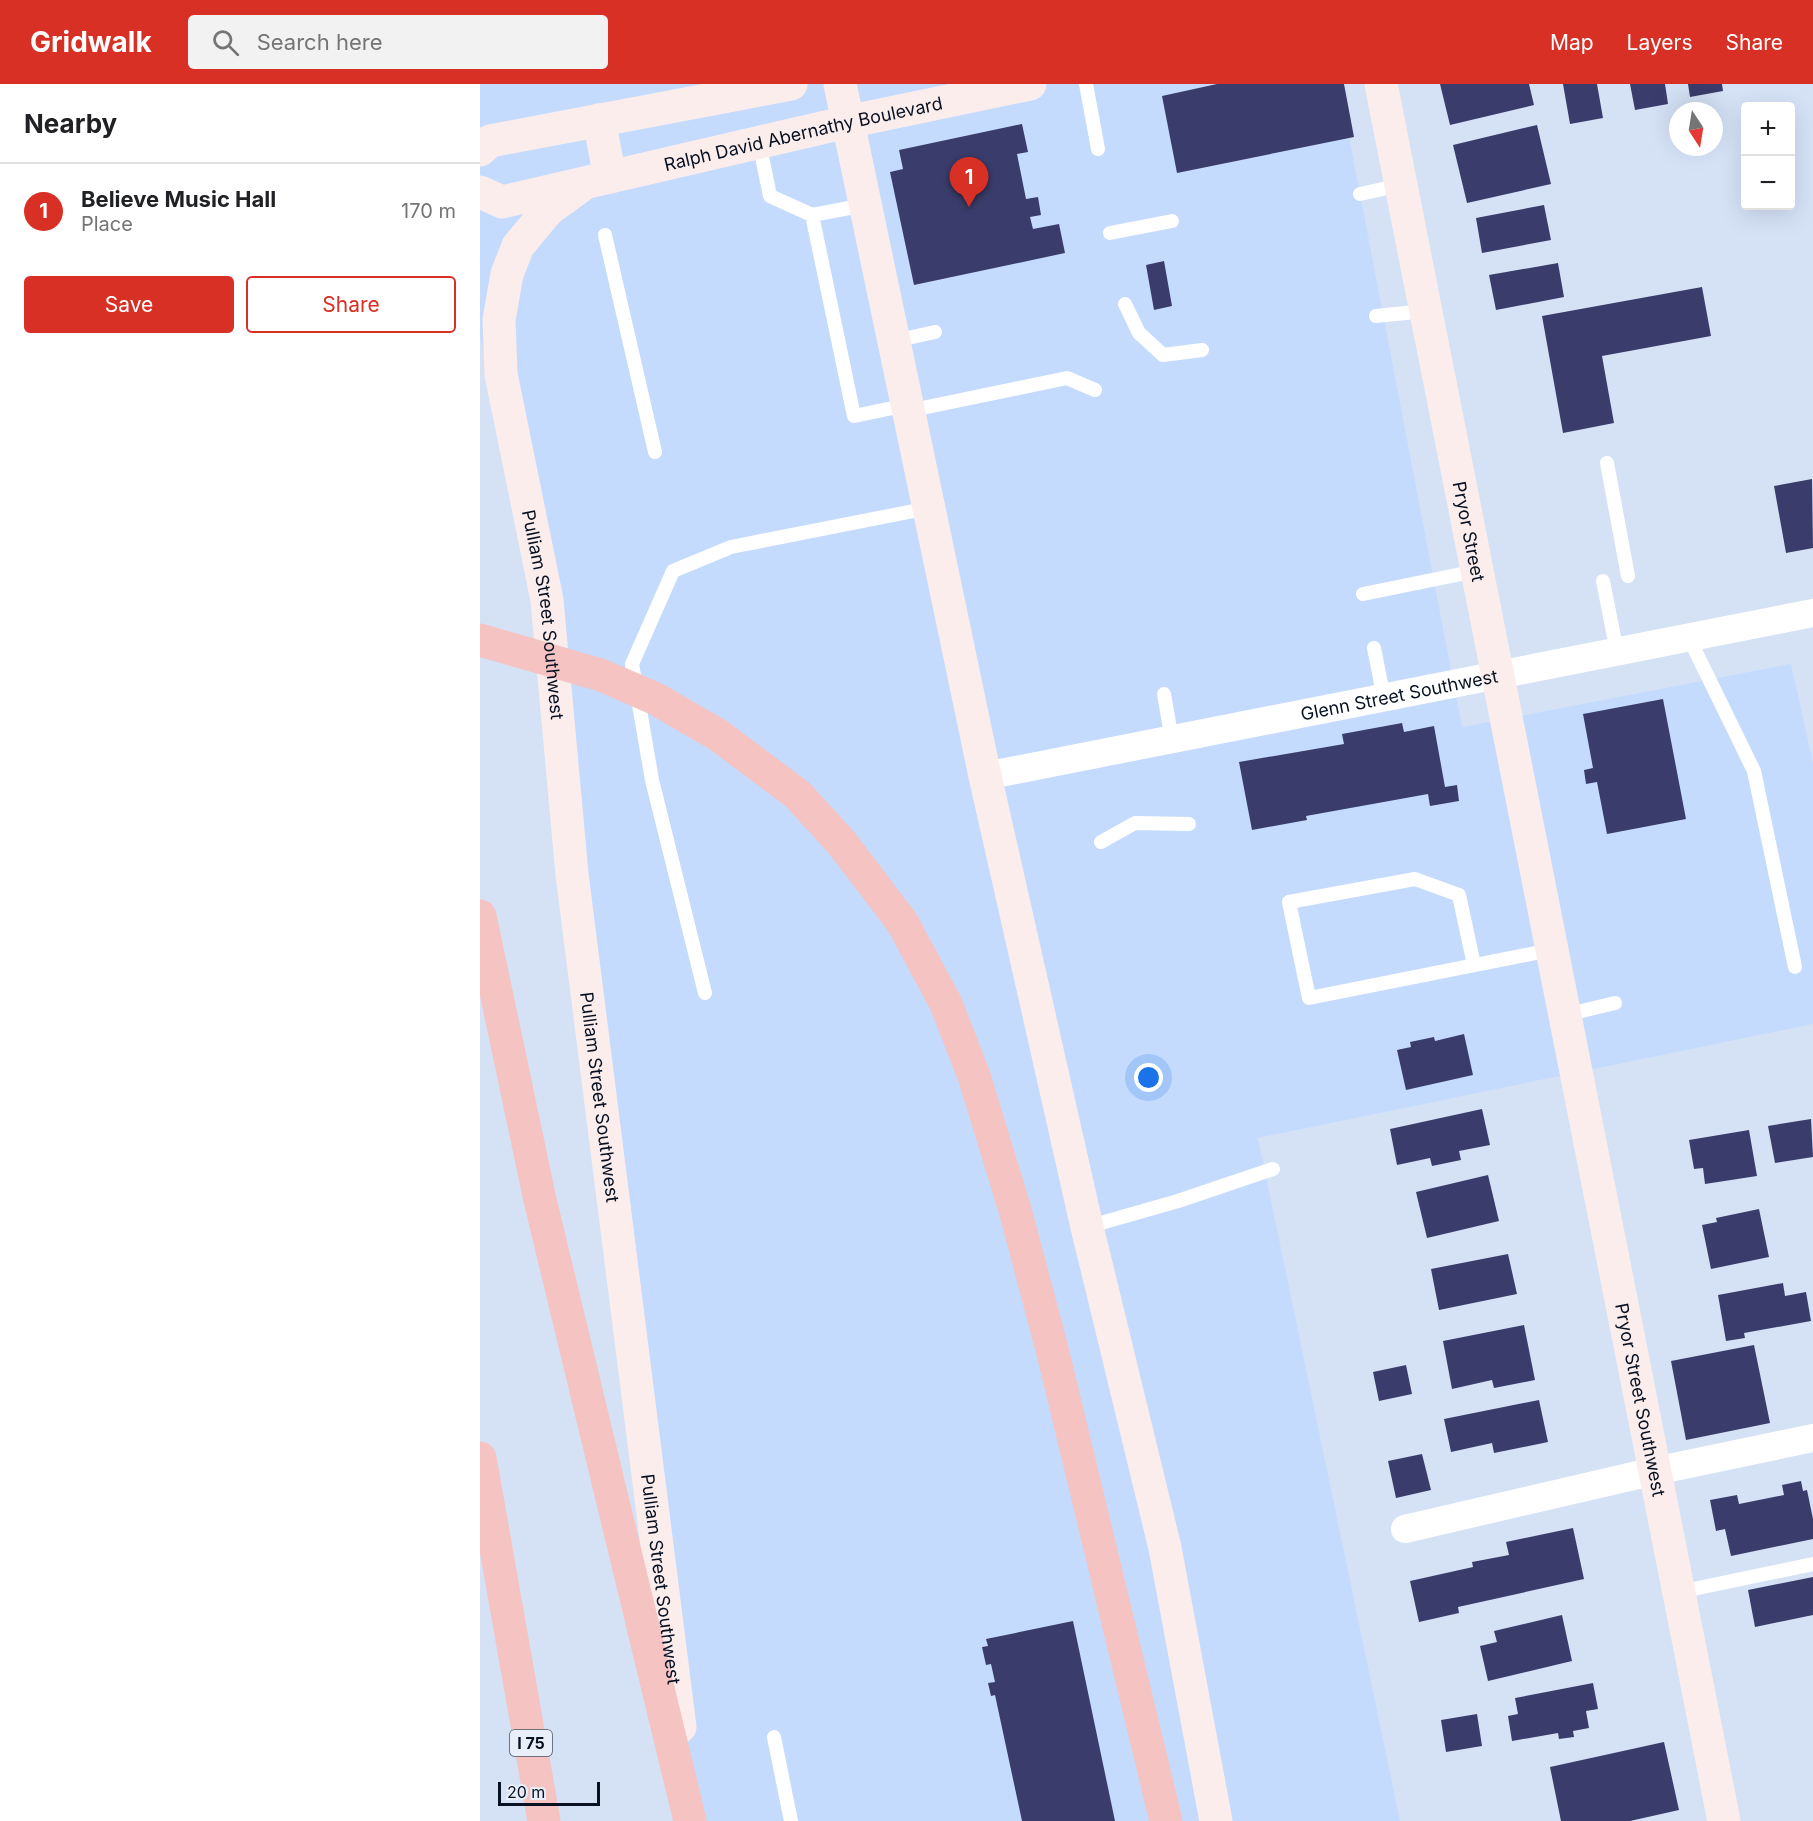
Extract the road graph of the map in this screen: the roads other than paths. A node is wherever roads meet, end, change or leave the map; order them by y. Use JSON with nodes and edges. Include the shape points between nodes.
{"nodes":[{"id":1,"x":791,"y":84,"type":"edge"},
{"id":2,"x":840,"y":84,"type":"edge"},
{"id":3,"x":1030,"y":84,"type":"edge"},
{"id":4,"x":1086,"y":84,"type":"edge"},
{"id":5,"x":1381,"y":84,"type":"edge"},
{"id":6,"x":754,"y":87,"type":"edge"},
{"id":7,"x":599,"y":120,"type":"junction"},
{"id":8,"x":847,"y":122,"type":"junction"},
{"id":9,"x":759,"y":142,"type":"junction"},
{"id":10,"x":1098,"y":149,"type":"dead end"},
{"id":11,"x":480,"y":150,"type":"edge"},
{"id":12,"x":598,"y":180,"type":"junction"},
{"id":13,"x":1401,"y":184,"type":"junction"},
{"id":14,"x":480,"y":192,"type":"edge"},
{"id":15,"x":1360,"y":194,"type":"dead end"},
{"id":16,"x":865,"y":205,"type":"junction"},
{"id":17,"x":812,"y":215,"type":"junction"},
{"id":18,"x":1172,"y":220,"type":"dead end"},
{"id":19,"x":1110,"y":232,"type":"dead end"},
{"id":20,"x":605,"y":235,"type":"dead end"},
{"id":21,"x":1125,"y":304,"type":"dead end"},
{"id":22,"x":1425,"y":311,"type":"junction"},
{"id":23,"x":1376,"y":316,"type":"dead end"},
{"id":24,"x":480,"y":318,"type":"edge"},
{"id":25,"x":935,"y":332,"type":"dead end"},
{"id":26,"x":894,"y":341,"type":"junction"},
{"id":27,"x":1202,"y":350,"type":"dead end"},
{"id":28,"x":501,"y":374,"type":"junction"},
{"id":29,"x":1095,"y":390,"type":"dead end"},
{"id":30,"x":907,"y":408,"type":"junction"},
{"id":31,"x":655,"y":452,"type":"dead end"},
{"id":32,"x":1606,"y":463,"type":"dead end"},
{"id":33,"x":929,"y":508,"type":"junction"},
{"id":34,"x":1476,"y":571,"type":"junction"},
{"id":35,"x":1628,"y":576,"type":"dead end"},
{"id":36,"x":1603,"y":581,"type":"dead end"},
{"id":37,"x":1363,"y":594,"type":"dead end"},
{"id":38,"x":1813,"y":614,"type":"edge"},
{"id":39,"x":1689,"y":638,"type":"junction"},
{"id":40,"x":480,"y":640,"type":"edge"},
{"id":41,"x":1374,"y":648,"type":"dead end"},
{"id":42,"x":1617,"y":652,"type":"junction"},
{"id":43,"x":1497,"y":676,"type":"junction"},
{"id":44,"x":1164,"y":694,"type":"dead end"},
{"id":45,"x":1384,"y":698,"type":"junction"},
{"id":46,"x":1172,"y":740,"type":"junction"},
{"id":47,"x":985,"y":776,"type":"junction"},
{"id":48,"x":1189,"y":824,"type":"dead end"},
{"id":49,"x":1101,"y":842,"type":"dead end"},
{"id":50,"x":480,"y":916,"type":"edge"},
{"id":51,"x":1554,"y":964,"type":"junction"},
{"id":52,"x":1474,"y":965,"type":"junction"},
{"id":53,"x":1795,"y":967,"type":"dead end"},
{"id":54,"x":705,"y":993,"type":"dead end"},
{"id":55,"x":1615,"y":1003,"type":"dead end"},
{"id":56,"x":1564,"y":1015,"type":"junction"},
{"id":57,"x":1273,"y":1169,"type":"dead end"},
{"id":58,"x":1087,"y":1227,"type":"junction"},
{"id":59,"x":1813,"y":1438,"type":"edge"},
{"id":60,"x":480,"y":1458,"type":"edge"},
{"id":61,"x":1655,"y":1471,"type":"junction"},
{"id":62,"x":1406,"y":1529,"type":"dead end"},
{"id":63,"x":1813,"y":1564,"type":"edge"},
{"id":64,"x":1679,"y":1592,"type":"junction"},
{"id":65,"x":774,"y":1737,"type":"dead end"},
{"id":66,"x":544,"y":1821,"type":"edge"},
{"id":67,"x":691,"y":1821,"type":"edge"},
{"id":68,"x":791,"y":1821,"type":"edge"},
{"id":69,"x":1166,"y":1821,"type":"edge"},
{"id":70,"x":1216,"y":1821,"type":"edge"},
{"id":71,"x":1724,"y":1821,"type":"edge"}],
"edges":[{"from":1,"to":6,"type":"main road"},
{"from":2,"to":8,"type":"main road"},
{"from":3,"to":8,"type":"main road","name":"Ralph David Abernathy Boulevard"},
{"from":4,"to":10,"type":"lane"},
{"from":5,"to":13,"type":"main road","name":"Pryor Street"},
{"from":6,"to":7,"type":"main road"},
{"from":7,"to":11,"type":"main road","via":[[490,141]]},
{"from":7,"to":12,"type":"main road"},
{"from":8,"to":9,"type":"main road","name":"Ralph David Abernathy Boulevard"},
{"from":8,"to":16,"type":"main road"},
{"from":9,"to":12,"type":"main road","name":"Ralph David Abernathy Boulevard"},
{"from":9,"to":17,"type":"lane","via":[[770,196]]},
{"from":12,"to":14,"type":"main road","name":"Ralph David Abernathy Boulevard","via":[[502,202]]},
{"from":12,"to":28,"type":"main road","name":"Pulliam Street Southwest","via":[[549,210],[519,246],[507,274],[499,320]]},
{"from":13,"to":15,"type":"lane"},
{"from":13,"to":22,"type":"main road","name":"Pryor Street"},
{"from":16,"to":17,"type":"lane"},
{"from":16,"to":26,"type":"main road"},
{"from":17,"to":30,"type":"lane","via":[[854,416]]},
{"from":18,"to":19,"type":"lane"},
{"from":20,"to":31,"type":"lane"},
{"from":21,"to":27,"type":"lane","via":[[1139,333],[1163,355]]},
{"from":22,"to":23,"type":"lane"},
{"from":22,"to":34,"type":"main road","name":"Pryor Street"},
{"from":24,"to":28,"type":"main road","name":"Pulliam Street Southwest"},
{"from":25,"to":26,"type":"lane"},
{"from":26,"to":30,"type":"main road"},
{"from":28,"to":67,"type":"main road","name":"Pulliam Street Southwest","via":[[547,600],[572,874]]},
{"from":29,"to":30,"type":"lane","via":[[1067,378]]},
{"from":30,"to":33,"type":"main road"},
{"from":32,"to":35,"type":"lane"},
{"from":33,"to":47,"type":"main road"},
{"from":33,"to":54,"type":"lane","via":[[731,548],[674,571],[633,664],[652,780]]},
{"from":34,"to":37,"type":"lane"},
{"from":34,"to":43,"type":"main road","name":"Pryor Street"},
{"from":36,"to":42,"type":"lane"},
{"from":38,"to":39,"type":"street","name":"Glenn Street Southwest"},
{"from":39,"to":42,"type":"street","name":"Glenn Street Southwest"},
{"from":39,"to":53,"type":"lane","via":[[1754,771]]},
{"from":40,"to":69,"type":"highway","via":[[601,675],[656,699],[718,735],[797,794],[841,842],[902,922],[946,1004],[974,1076],[1021,1233]]},
{"from":41,"to":45,"type":"lane"},
{"from":42,"to":43,"type":"street","name":"Glenn Street Southwest"},
{"from":43,"to":45,"type":"street","name":"Glenn Street Southwest"},
{"from":43,"to":51,"type":"main road","name":"Pryor Street"},
{"from":44,"to":46,"type":"lane"},
{"from":45,"to":46,"type":"street","name":"Glenn Street Southwest"},
{"from":46,"to":47,"type":"street","name":"Glenn Street Southwest"},
{"from":47,"to":58,"type":"main road"},
{"from":48,"to":49,"type":"lane","via":[[1135,823]]},
{"from":50,"to":67,"type":"highway","via":[[540,1200]]},
{"from":51,"to":52,"type":"lane"},
{"from":51,"to":56,"type":"main road","name":"Pryor Street Southwest"},
{"from":52,"to":52,"type":"lane","via":[[1309,998],[1290,902],[1415,879],[1459,895]]},
{"from":55,"to":56,"type":"lane"},
{"from":56,"to":61,"type":"main road","name":"Pryor Street Southwest"},
{"from":57,"to":58,"type":"lane"},
{"from":58,"to":70,"type":"main road","via":[[1165,1548]]},
{"from":59,"to":61,"type":"street"},
{"from":60,"to":66,"type":"highway","number":"I 75"},
{"from":61,"to":62,"type":"street"},
{"from":61,"to":64,"type":"main road","name":"Pryor Street Southwest"},
{"from":63,"to":64,"type":"lane"},
{"from":64,"to":71,"type":"main road","name":"Pryor Street Southwest"},
{"from":65,"to":68,"type":"lane"}]}
